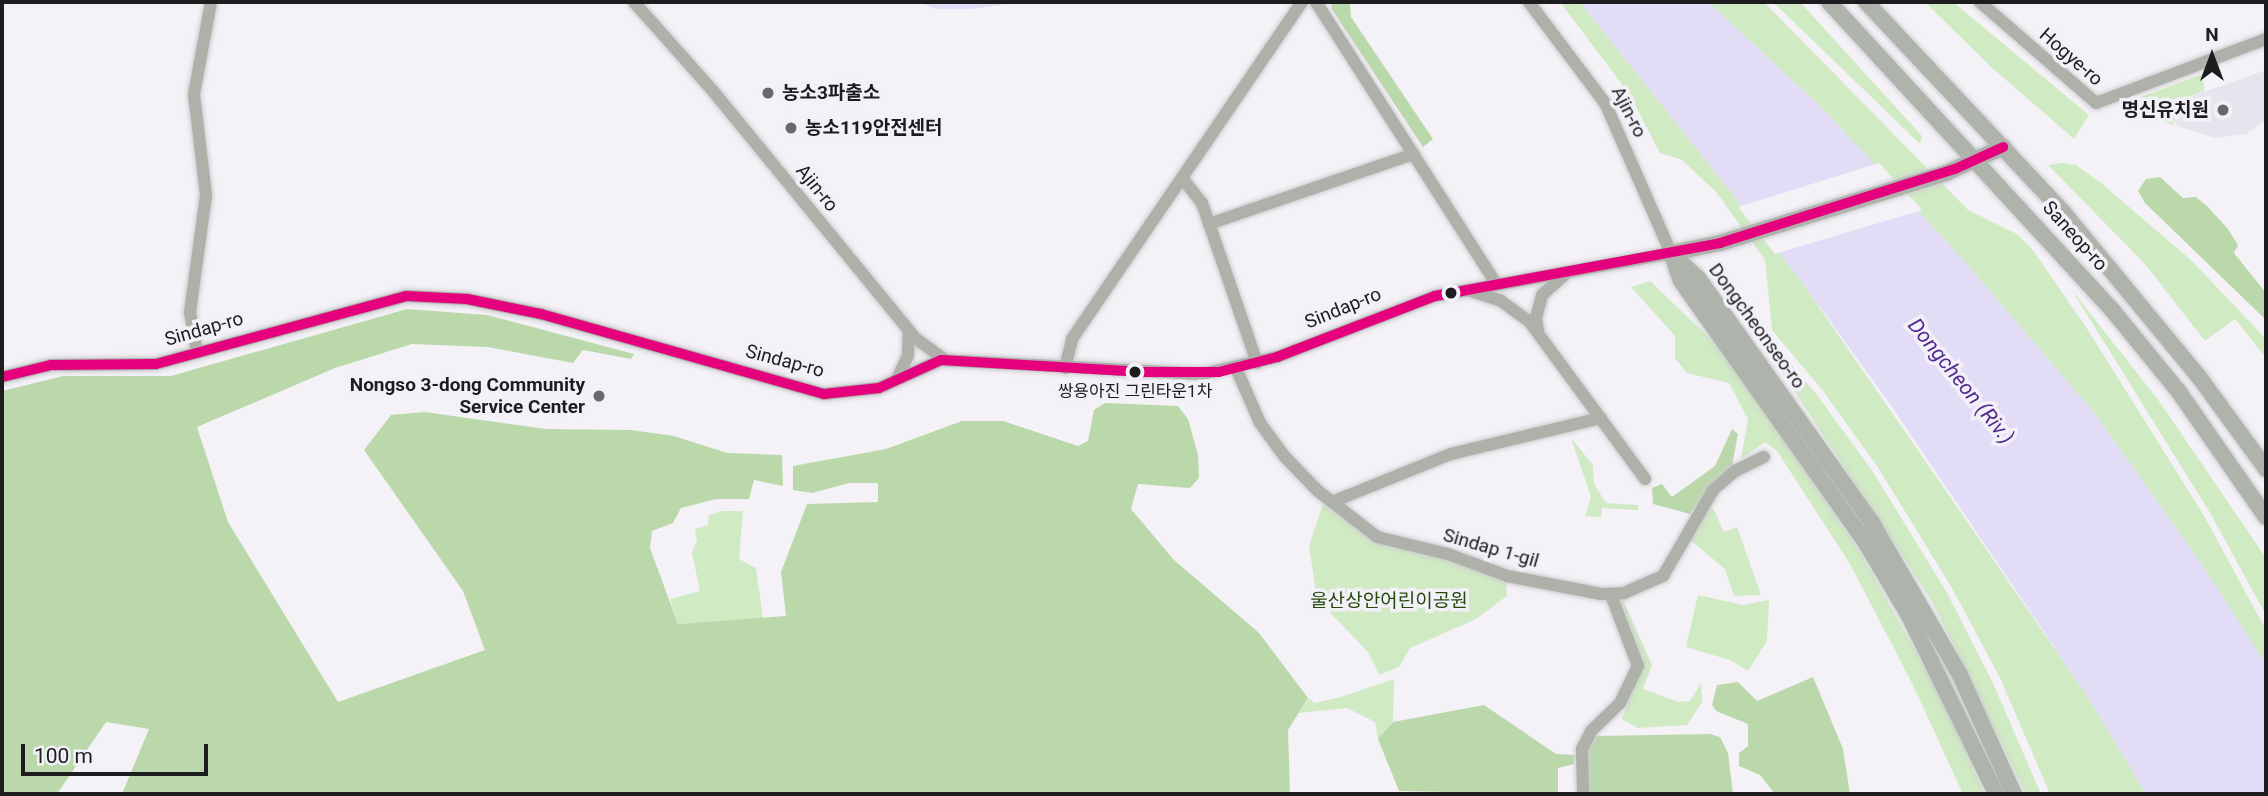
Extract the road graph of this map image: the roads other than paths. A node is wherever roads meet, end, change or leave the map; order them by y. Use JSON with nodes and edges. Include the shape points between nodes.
{"nodes":[{"id":1,"x":211,"y":2,"type":"edge"},
{"id":2,"x":634,"y":2,"type":"edge"},
{"id":3,"x":1302,"y":2,"type":"edge"},
{"id":4,"x":1316,"y":2,"type":"edge"},
{"id":5,"x":1529,"y":2,"type":"edge"},
{"id":6,"x":1829,"y":2,"type":"edge"},
{"id":7,"x":1866,"y":2,"type":"edge"},
{"id":8,"x":1980,"y":2,"type":"edge"},
{"id":9,"x":2266,"y":39,"type":"edge"},
{"id":10,"x":2003,"y":147,"type":"junction"},
{"id":11,"x":1413,"y":153,"type":"junction"},
{"id":12,"x":1975,"y":160,"type":"junction"},
{"id":13,"x":1183,"y":179,"type":"junction"},
{"id":14,"x":1209,"y":224,"type":"junction"},
{"id":15,"x":1671,"y":253,"type":"junction"},
{"id":16,"x":1573,"y":270,"type":"junction"},
{"id":17,"x":1496,"y":283,"type":"junction"},
{"id":18,"x":1464,"y":289,"type":"junction"},
{"id":19,"x":909,"y":330,"type":"junction"},
{"id":20,"x":1538,"y":331,"type":"junction"},
{"id":21,"x":197,"y":352,"type":"junction"},
{"id":22,"x":948,"y":360,"type":"junction"},
{"id":23,"x":1257,"y":363,"type":"junction"},
{"id":24,"x":1065,"y":368,"type":"junction"},
{"id":25,"x":1237,"y":368,"type":"junction"},
{"id":26,"x":2,"y":377,"type":"edge"},
{"id":27,"x":897,"y":379,"type":"junction"},
{"id":28,"x":1601,"y":418,"type":"junction"},
{"id":29,"x":1764,"y":457,"type":"dead end"},
{"id":30,"x":2266,"y":470,"type":"edge"},
{"id":31,"x":1645,"y":479,"type":"dead end"},
{"id":32,"x":1332,"y":502,"type":"junction"},
{"id":33,"x":2266,"y":517,"type":"edge"},
{"id":34,"x":1611,"y":595,"type":"junction"},
{"id":35,"x":1583,"y":794,"type":"edge"},
{"id":36,"x":1996,"y":794,"type":"edge"},
{"id":37,"x":2014,"y":794,"type":"edge"}],
"edges":[{"from":1,"to":21,"type":"street","via":[[194,94],[206,195],[190,312]]},
{"from":2,"to":19,"type":"street","name":"Ajin-ro"},
{"from":3,"to":13,"type":"street"},
{"from":4,"to":11,"type":"street"},
{"from":5,"to":15,"type":"street","name":"Ajin-ro","via":[[1605,103]]},
{"from":6,"to":12,"type":"main road","name":"Saneop-ro"},
{"from":7,"to":10,"type":"main road","name":"Saneop-ro"},
{"from":8,"to":9,"type":"street","name":"Hogye-ro","via":[[2096,103]]},
{"from":10,"to":12,"type":"main road","name":"Sindap-ro"},
{"from":10,"to":30,"type":"main road","name":"Saneop-ro","via":[[2132,293]]},
{"from":11,"to":14,"type":"street"},
{"from":11,"to":17,"type":"street"},
{"from":12,"to":15,"type":"main road","name":"Sindap-ro","via":[[1720,243]]},
{"from":12,"to":33,"type":"main road","name":"Saneop-ro","via":[[2113,311],[2179,392]]},
{"from":13,"to":14,"type":"street","via":[[1197,193]]},
{"from":13,"to":24,"type":"street","via":[[1069,344]]},
{"from":14,"to":23,"type":"street"},
{"from":15,"to":16,"type":"street","name":"Sindap-ro"},
{"from":15,"to":36,"type":"main road","name":"Dongcheonseo-ro","via":[[1681,281],[1867,545],[1909,614]]},
{"from":15,"to":37,"type":"main road","name":"Dongcheonseo-ro","via":[[1698,278],[1872,523],[1960,675]]},
{"from":16,"to":17,"type":"street","name":"Sindap-ro"},
{"from":16,"to":20,"type":"street","via":[[1553,280],[1542,295]]},
{"from":17,"to":18,"type":"street","name":"Sindap-ro"},
{"from":18,"to":20,"type":"street","via":[[1501,301]]},
{"from":18,"to":23,"type":"street","name":"Sindap-ro","via":[[1378,315]]},
{"from":19,"to":22,"type":"street","name":"Ajin-ro","via":[[933,355]]},
{"from":19,"to":27,"type":"street","via":[[908,355]]},
{"from":20,"to":28,"type":"street"},
{"from":21,"to":26,"type":"street","name":"Sindap-ro","via":[[156,364],[51,365]]},
{"from":21,"to":27,"type":"street","name":"Sindap-ro","via":[[390,299],[444,297],[598,328],[811,392],[867,390]]},
{"from":22,"to":24,"type":"street","name":"Sindap-ro"},
{"from":22,"to":27,"type":"street","name":"Sindap-ro","via":[[922,365]]},
{"from":23,"to":25,"type":"street","name":"Sindap-ro"},
{"from":24,"to":25,"type":"street","name":"Sindap-ro","via":[[1202,374]]},
{"from":25,"to":32,"type":"street","name":"Sindap 1-gil","via":[[1271,439]]},
{"from":28,"to":31,"type":"street"},
{"from":28,"to":32,"type":"street","via":[[1451,454]]},
{"from":29,"to":34,"type":"street","via":[[1735,471],[1713,490],[1663,576]]},
{"from":32,"to":34,"type":"street","name":"Sindap 1-gil","via":[[1395,545],[1448,554],[1507,576]]},
{"from":34,"to":35,"type":"street","via":[[1638,666],[1620,703],[1582,748]]}]}
